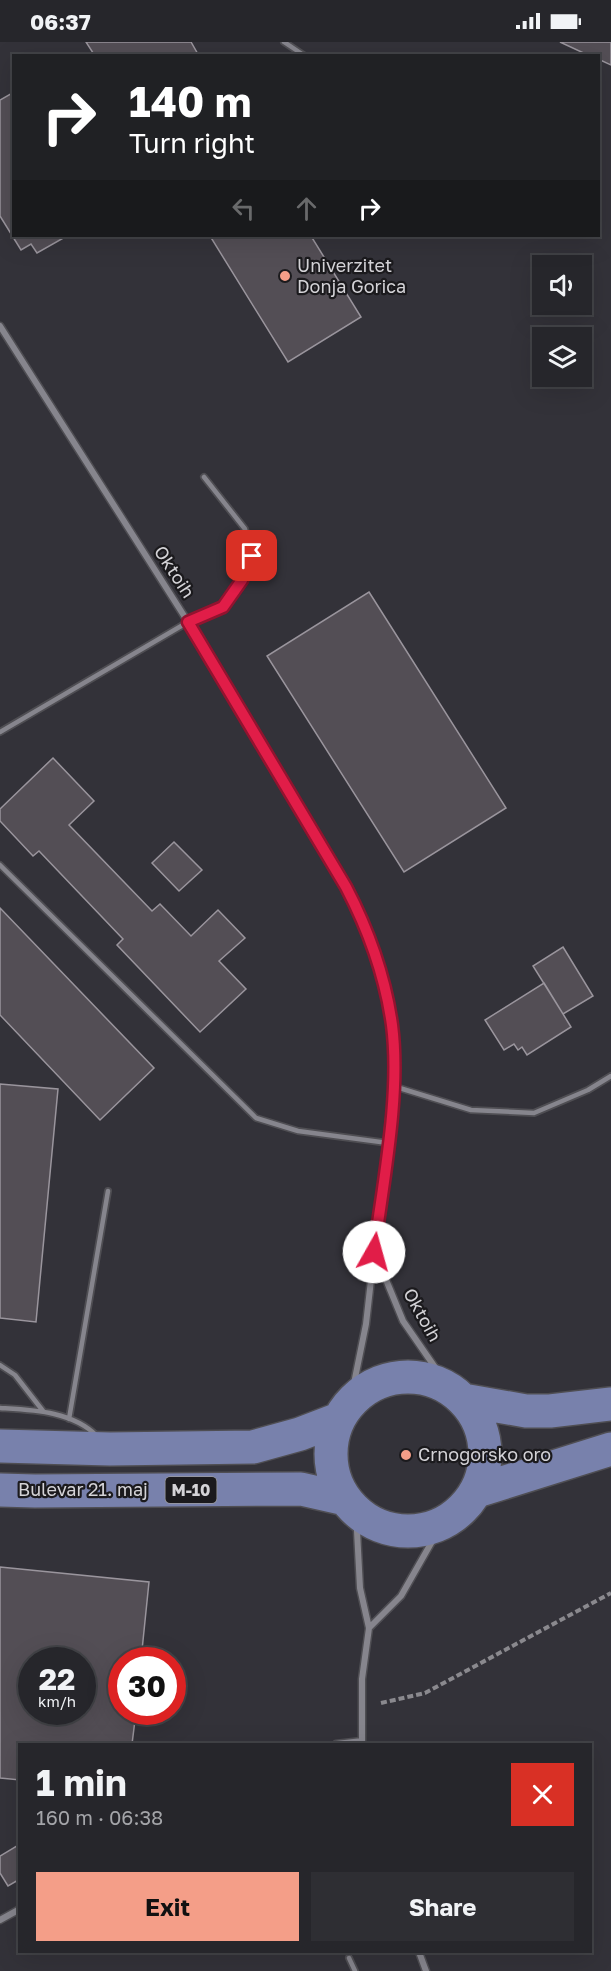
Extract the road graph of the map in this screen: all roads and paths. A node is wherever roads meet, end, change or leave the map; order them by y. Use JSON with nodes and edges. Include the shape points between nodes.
{"nodes":[{"id":1,"x":284,"y":42,"type":"edge"},
{"id":2,"x":301,"y":54,"type":"edge"},
{"id":3,"x":0,"y":326,"type":"edge"},
{"id":4,"x":204,"y":477,"type":"dead end"},
{"id":5,"x":188,"y":622,"type":"junction"},
{"id":6,"x":0,"y":732,"type":"edge"},
{"id":7,"x":0,"y":865,"type":"edge"},
{"id":8,"x":611,"y":1076,"type":"edge"},
{"id":9,"x":393,"y":1086,"type":"junction"},
{"id":10,"x":388,"y":1143,"type":"junction"},
{"id":11,"x":108,"y":1191,"type":"dead end"},
{"id":12,"x":374,"y":1252,"type":"junction"},
{"id":13,"x":0,"y":1365,"type":"edge"},
{"id":14,"x":457,"y":1394,"type":"junction"},
{"id":15,"x":611,"y":1404,"type":"edge"},
{"id":16,"x":0,"y":1408,"type":"edge"},
{"id":17,"x":44,"y":1411,"type":"junction"},
{"id":18,"x":345,"y":1411,"type":"junction"},
{"id":19,"x":69,"y":1419,"type":"junction"},
{"id":20,"x":0,"y":1446,"type":"edge"},
{"id":21,"x":110,"y":1449,"type":"junction"},
{"id":22,"x":611,"y":1449,"type":"edge"},
{"id":23,"x":0,"y":1490,"type":"edge"},
{"id":24,"x":477,"y":1491,"type":"junction"},
{"id":25,"x":351,"y":1505,"type":"junction"},
{"id":26,"x":442,"y":1524,"type":"junction"},
{"id":27,"x":611,"y":1593,"type":"edge"},
{"id":28,"x":369,"y":1628,"type":"junction"},
{"id":29,"x":362,"y":1707,"type":"junction"},
{"id":30,"x":362,"y":1743,"type":"edge"},
{"id":31,"x":18,"y":1910,"type":"edge"},
{"id":32,"x":0,"y":1920,"type":"edge"},
{"id":33,"x":419,"y":1953,"type":"edge"},
{"id":34,"x":349,"y":1958,"type":"dead end"},
{"id":35,"x":355,"y":1971,"type":"edge"},
{"id":36,"x":426,"y":1971,"type":"edge"}],
"edges":[{"from":1,"to":2,"type":"lane"},
{"from":3,"to":5,"type":"street","name":"Oktoih"},
{"from":4,"to":5,"type":"lane","via":[[245,529],[252,556],[242,580],[223,607]]},
{"from":5,"to":6,"type":"lane"},
{"from":5,"to":9,"type":"street","name":"Oktoih","via":[[361,917],[378,959],[386,993],[392,1027]]},
{"from":7,"to":10,"type":"lane","via":[[256,1118],[298,1131]]},
{"from":8,"to":9,"type":"lane","via":[[534,1113],[471,1110]]},
{"from":9,"to":10,"type":"street","name":"Oktoih"},
{"from":10,"to":12,"type":"street","name":"Oktoih"},
{"from":11,"to":19,"type":"lane"},
{"from":12,"to":14,"type":"street","name":"Oktoih","via":[[404,1321]]},
{"from":12,"to":18,"type":"street","name":"Oktoih","via":[[366,1324]]},
{"from":13,"to":17,"type":"lane","via":[[15,1375]]},
{"from":14,"to":15,"type":"main road","via":[[526,1411]]},
{"from":14,"to":18,"type":"main road","via":[[429,1380],[407,1377],[385,1381],[365,1391]]},
{"from":14,"to":24,"type":"main road","number":"M-10","via":[[478,1420],[485,1443],[485,1468]]},
{"from":16,"to":17,"type":"lane"},
{"from":17,"to":19,"type":"lane"},
{"from":18,"to":21,"type":"main road","via":[[300,1434],[253,1447]]},
{"from":18,"to":25,"type":"main road","via":[[333,1440],[331,1460],[335,1481]]},
{"from":19,"to":21,"type":"lane","via":[[93,1432]]},
{"from":20,"to":21,"type":"main road"},
{"from":22,"to":24,"type":"main road"},
{"from":23,"to":25,"type":"main road","name":"Bulevar 21. maj","number":"M-10","via":[[301,1489]]},
{"from":24,"to":26,"type":"main road","number":"M-10","via":[[462,1510]]},
{"from":25,"to":26,"type":"main road","number":"M-10","via":[[370,1522],[394,1530],[418,1531]]},
{"from":25,"to":28,"type":"street","via":[[360,1588]]},
{"from":26,"to":28,"type":"street","via":[[401,1596]]},
{"from":27,"to":29,"type":"path","via":[[425,1693]]},
{"from":28,"to":29,"type":"street"},
{"from":29,"to":30,"type":"street"},
{"from":31,"to":32,"type":"street"},
{"from":33,"to":36,"type":"street"},
{"from":34,"to":35,"type":"lane"}]}
